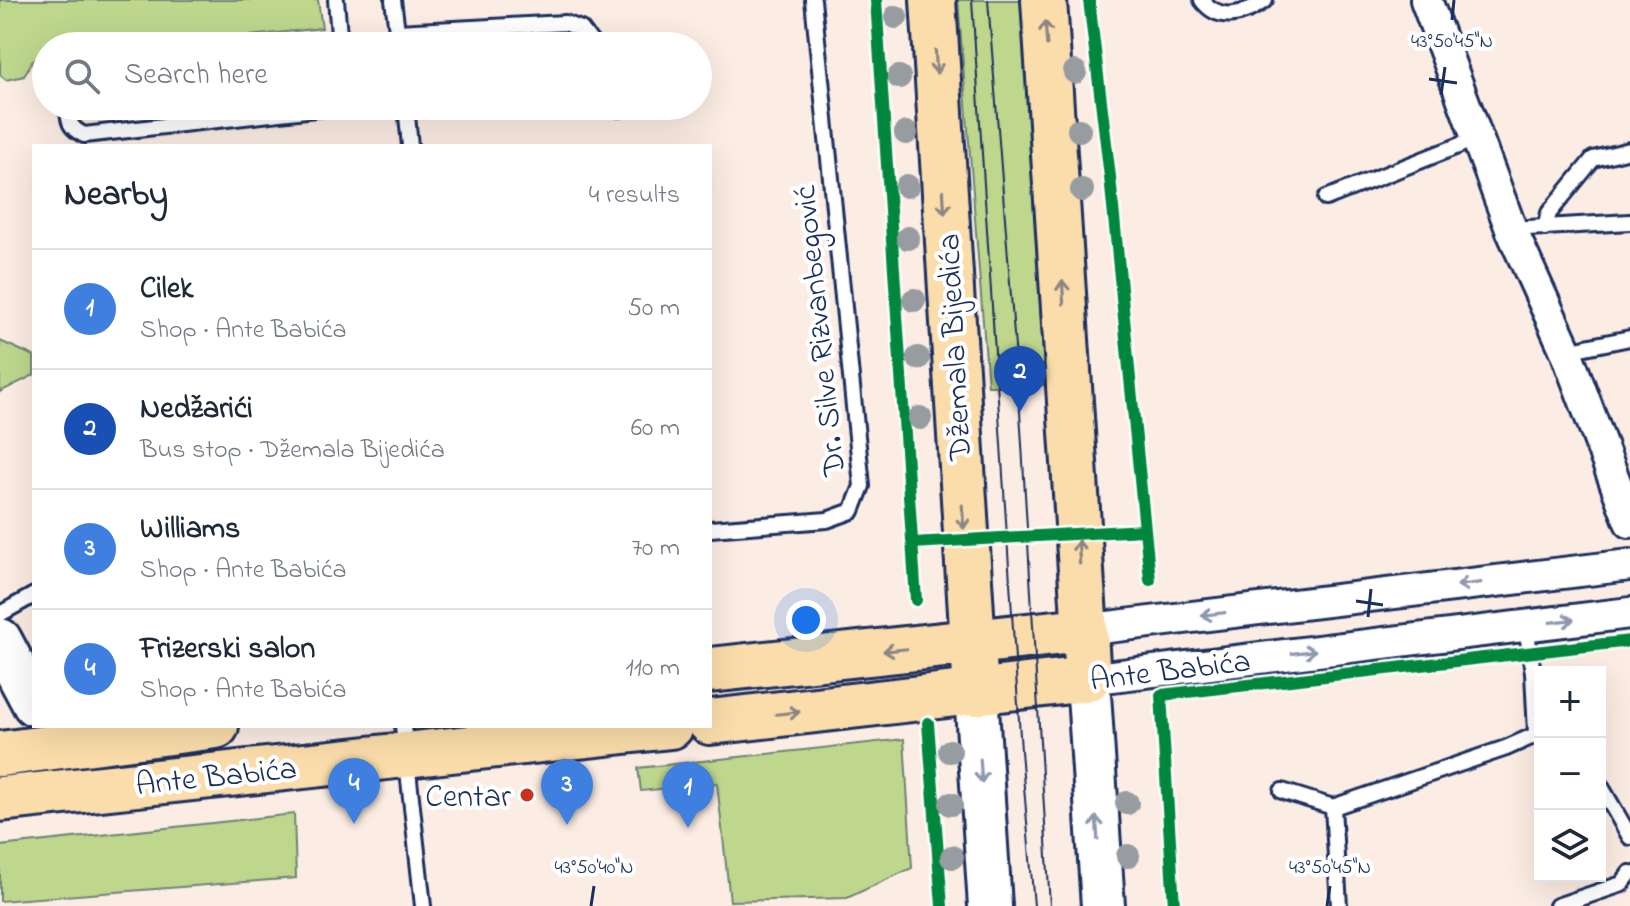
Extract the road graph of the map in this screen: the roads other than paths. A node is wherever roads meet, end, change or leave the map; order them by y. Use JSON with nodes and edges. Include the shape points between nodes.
{"nodes":[{"id":1,"x":336,"y":0,"type":"edge"},
{"id":2,"x":393,"y":0,"type":"edge"},
{"id":3,"x":813,"y":0,"type":"edge"},
{"id":4,"x":933,"y":0,"type":"edge"},
{"id":5,"x":1044,"y":0,"type":"edge"},
{"id":6,"x":1202,"y":0,"type":"edge"},
{"id":7,"x":1265,"y":0,"type":"edge"},
{"id":8,"x":1426,"y":0,"type":"edge"},
{"id":9,"x":339,"y":32,"type":"edge"},
{"id":10,"x":397,"y":32,"type":"edge"},
{"id":11,"x":471,"y":32,"type":"edge"},
{"id":12,"x":583,"y":32,"type":"edge"},
{"id":13,"x":68,"y":120,"type":"edge"},
{"id":14,"x":217,"y":120,"type":"edge"},
{"id":15,"x":407,"y":120,"type":"edge"},
{"id":16,"x":1478,"y":138,"type":"junction"},
{"id":17,"x":410,"y":144,"type":"edge"},
{"id":18,"x":1630,"y":150,"type":"edge"},
{"id":19,"x":1326,"y":198,"type":"dead end"},
{"id":20,"x":1630,"y":222,"type":"edge"},
{"id":21,"x":1545,"y":228,"type":"junction"},
{"id":22,"x":1511,"y":229,"type":"junction"},
{"id":23,"x":1630,"y":338,"type":"edge"},
{"id":24,"x":1566,"y":351,"type":"junction"},
{"id":25,"x":1630,"y":522,"type":"edge"},
{"id":26,"x":712,"y":529,"type":"edge"},
{"id":27,"x":1630,"y":565,"type":"edge"},
{"id":28,"x":32,"y":596,"type":"edge"},
{"id":29,"x":1630,"y":613,"type":"edge"},
{"id":30,"x":0,"y":614,"type":"edge"},
{"id":31,"x":1526,"y":626,"type":"junction"},
{"id":32,"x":1083,"y":630,"type":"junction"},
{"id":33,"x":0,"y":640,"type":"edge"},
{"id":34,"x":972,"y":643,"type":"junction"},
{"id":35,"x":712,"y":670,"type":"edge"},
{"id":36,"x":1088,"y":679,"type":"junction"},
{"id":37,"x":1534,"y":685,"type":"edge"},
{"id":38,"x":976,"y":693,"type":"junction"},
{"id":39,"x":32,"y":700,"type":"edge"},
{"id":40,"x":712,"y":722,"type":"edge"},
{"id":41,"x":186,"y":728,"type":"edge"},
{"id":42,"x":633,"y":728,"type":"edge"},
{"id":43,"x":1534,"y":735,"type":"edge"},
{"id":44,"x":51,"y":737,"type":"edge"},
{"id":45,"x":404,"y":740,"type":"edge"},
{"id":46,"x":0,"y":754,"type":"edge"},
{"id":47,"x":80,"y":790,"type":"junction"},
{"id":48,"x":1282,"y":791,"type":"dead end"},
{"id":49,"x":1606,"y":795,"type":"edge"},
{"id":50,"x":0,"y":799,"type":"edge"},
{"id":51,"x":1333,"y":807,"type":"junction"},
{"id":52,"x":1630,"y":837,"type":"edge"},
{"id":53,"x":1630,"y":873,"type":"edge"},
{"id":54,"x":423,"y":906,"type":"edge"},
{"id":55,"x":990,"y":906,"type":"edge"},
{"id":56,"x":1103,"y":906,"type":"edge"},
{"id":57,"x":1339,"y":906,"type":"edge"},
{"id":58,"x":1557,"y":906,"type":"edge"}],
"edges":[{"from":1,"to":9,"type":"lane"},
{"from":2,"to":10,"type":"lane"},
{"from":3,"to":26,"type":"lane","name":"Dr. Silve Rizvanbegović","via":[[862,486],[852,511],[827,520]]},
{"from":4,"to":34,"type":"main road","name":"Džemala Bijedića","one_way":true},
{"from":32,"to":5,"type":"main road","one_way":true},
{"from":6,"to":7,"type":"lane","via":[[1208,9],[1232,16]]},
{"from":8,"to":16,"type":"street"},
{"from":11,"to":12,"type":"lane","via":[[565,23]]},
{"from":13,"to":14,"type":"lane","via":[[84,135]]},
{"from":15,"to":17,"type":"lane"},
{"from":16,"to":19,"type":"lane"},
{"from":16,"to":22,"type":"street"},
{"from":18,"to":21,"type":"lane","via":[[1593,159],[1549,213]]},
{"from":20,"to":21,"type":"lane"},
{"from":21,"to":22,"type":"lane"},
{"from":22,"to":24,"type":"street"},
{"from":23,"to":24,"type":"lane"},
{"from":24,"to":25,"type":"street"},
{"from":27,"to":32,"type":"street","name":"Ante Babića","one_way":true},
{"from":28,"to":30,"type":"lane"},
{"from":31,"to":29,"type":"street","name":"Ante Babića","one_way":true},
{"from":36,"to":31,"type":"street","name":"Ante Babića","one_way":true},
{"from":31,"to":37,"type":"lane"},
{"from":32,"to":34,"type":"main road","name":"Ante Babića"},
{"from":32,"to":36,"type":"main road"},
{"from":33,"to":39,"type":"main road"},
{"from":34,"to":35,"type":"main road","name":"Ante Babića","one_way":true},
{"from":34,"to":38,"type":"main road","name":"Džemala Bijedića"},
{"from":36,"to":38,"type":"main road","name":"Ante Babića"},
{"from":56,"to":36,"type":"main road","one_way":true},
{"from":40,"to":38,"type":"main road","name":"Ante Babića","one_way":true},
{"from":38,"to":55,"type":"main road","one_way":true},
{"from":41,"to":44,"type":"main road","name":"Ante Babića"},
{"from":42,"to":45,"type":"main road","name":"Ante Babića"},
{"from":43,"to":51,"type":"lane"},
{"from":44,"to":46,"type":"main road","name":"Ante Babića"},
{"from":44,"to":47,"type":"main road"},
{"from":45,"to":47,"type":"main road","name":"Ante Babića"},
{"from":45,"to":54,"type":"lane"},
{"from":47,"to":50,"type":"main road","name":"Ante Babića"},
{"from":48,"to":51,"type":"lane"},
{"from":49,"to":52,"type":"lane"},
{"from":51,"to":57,"type":"lane"},
{"from":53,"to":58,"type":"lane","via":[[1622,884]]}]}
